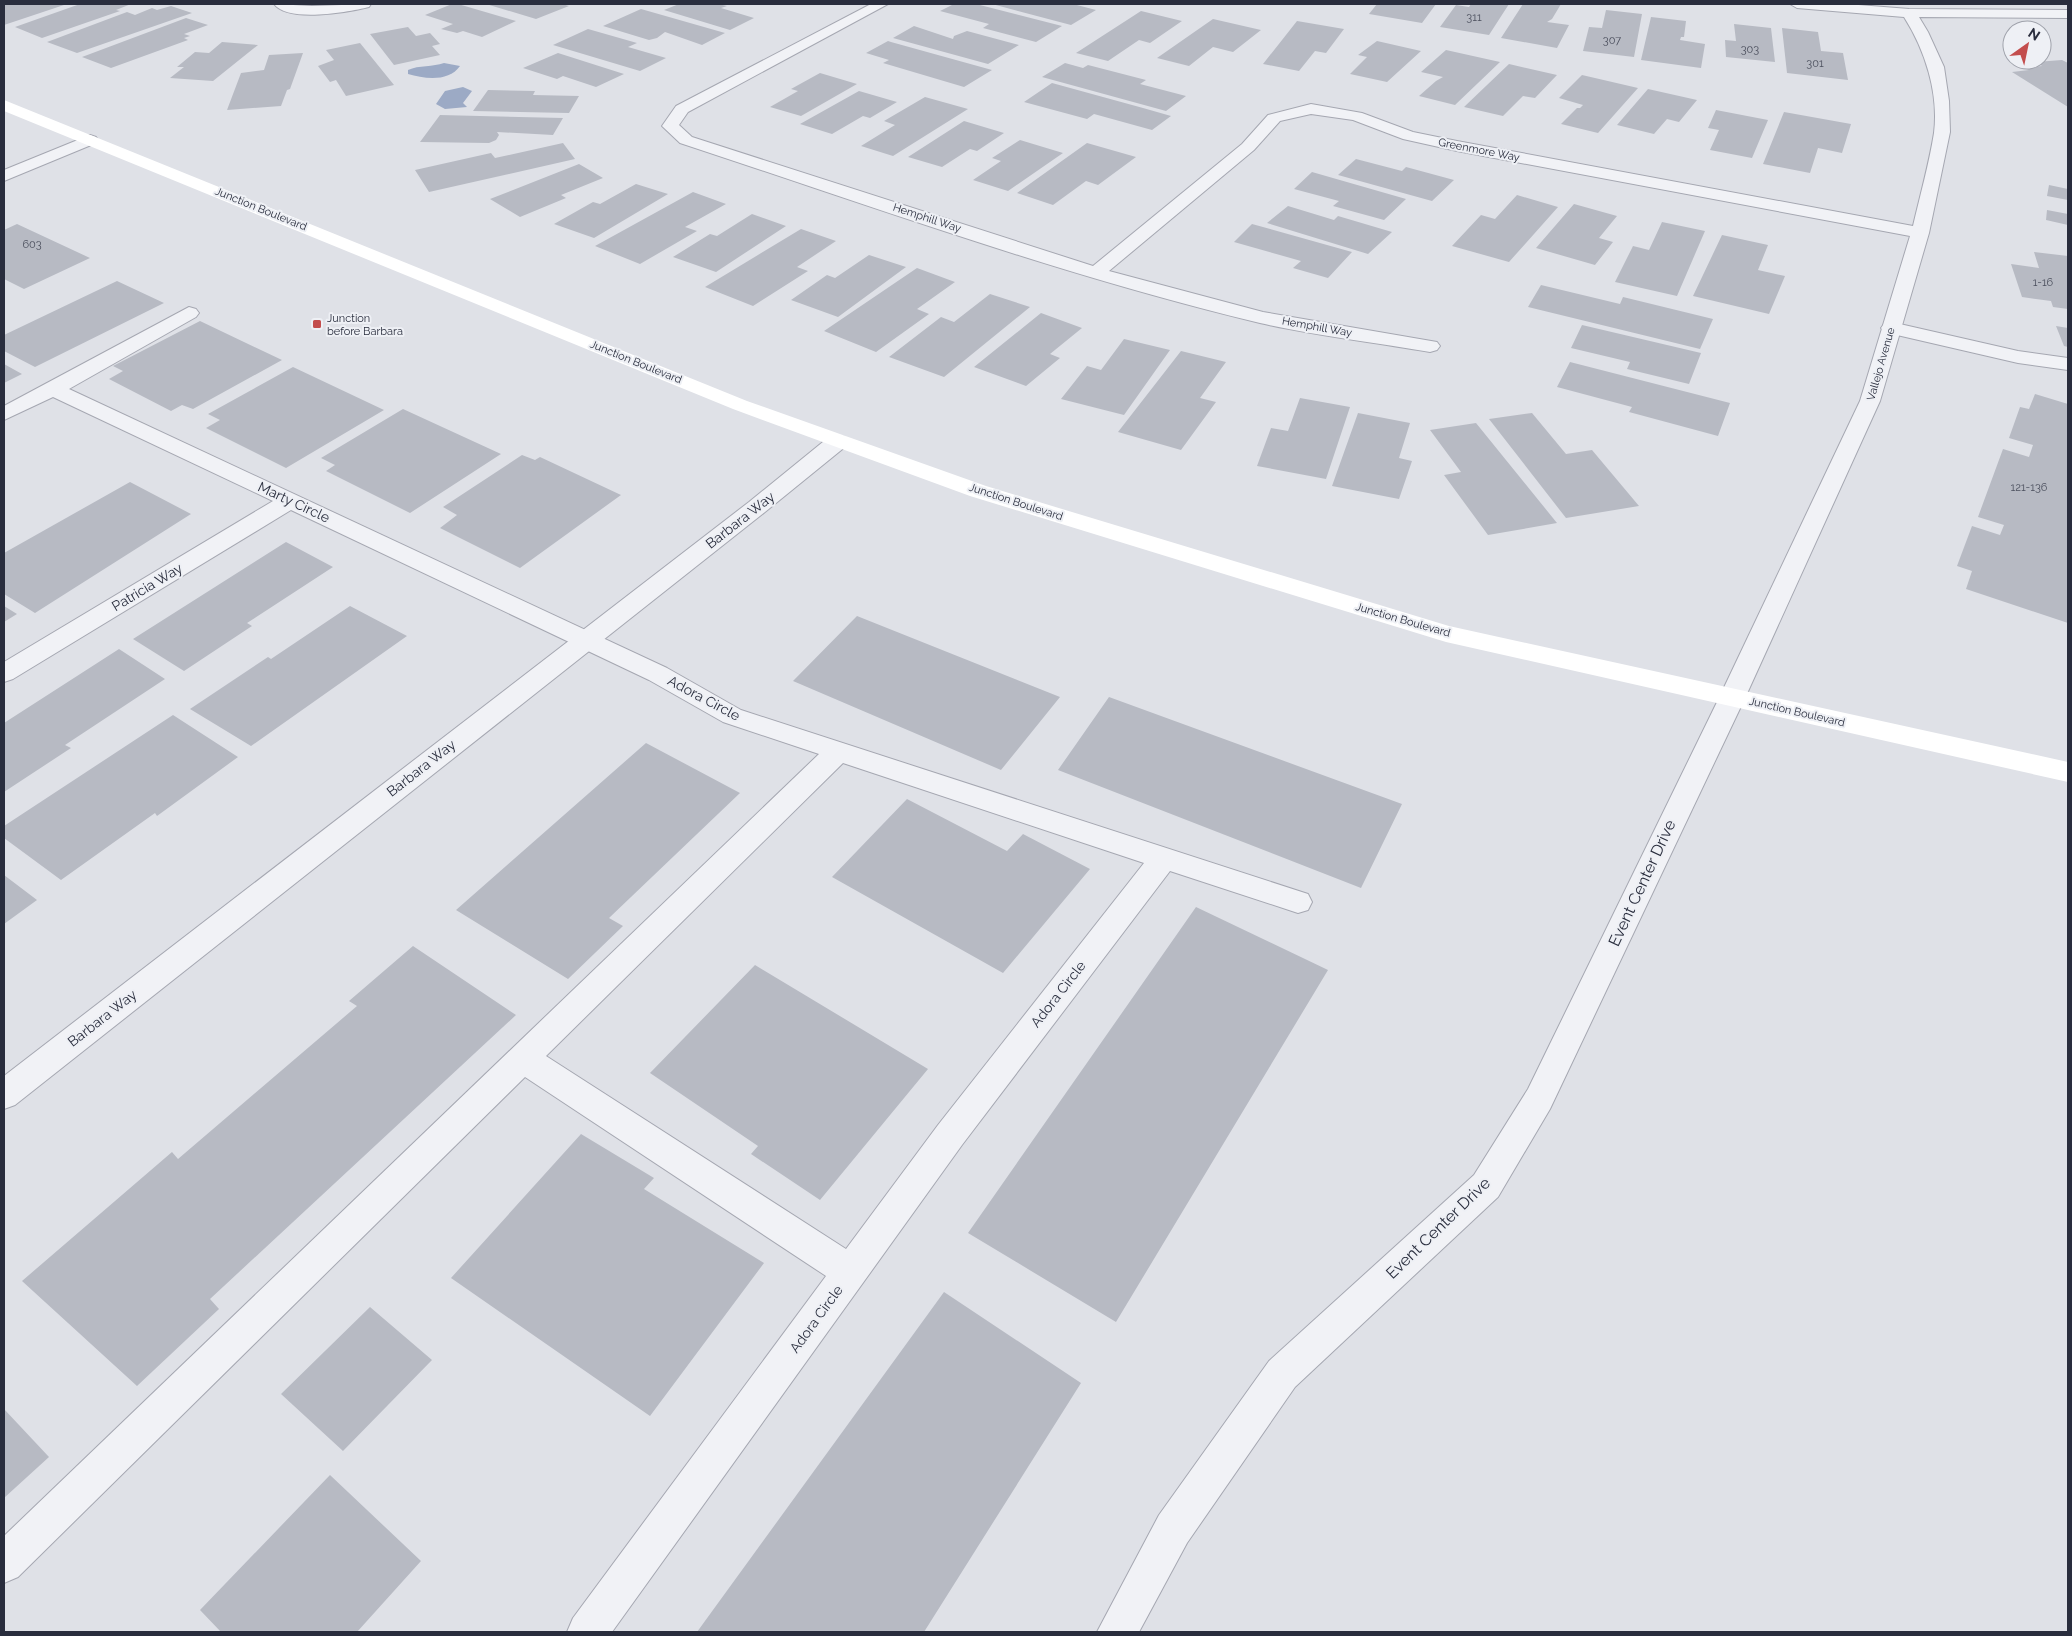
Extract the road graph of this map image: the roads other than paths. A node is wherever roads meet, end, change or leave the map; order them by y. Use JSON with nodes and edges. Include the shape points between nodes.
{"nodes":[{"id":1,"x":281,"y":4,"type":"edge"},
{"id":2,"x":364,"y":4,"type":"edge"},
{"id":3,"x":880,"y":4,"type":"edge"},
{"id":4,"x":1797,"y":4,"type":"edge"},
{"id":5,"x":1909,"y":13,"type":"junction"},
{"id":6,"x":2068,"y":14,"type":"edge"},
{"id":7,"x":4,"y":105,"type":"edge"},
{"id":8,"x":90,"y":140,"type":"junction"},
{"id":9,"x":4,"y":176,"type":"edge"},
{"id":10,"x":1920,"y":233,"type":"junction"},
{"id":11,"x":1096,"y":273,"type":"junction"},
{"id":12,"x":189,"y":313,"type":"dead end"},
{"id":13,"x":1891,"y":328,"type":"junction"},
{"id":14,"x":1430,"y":346,"type":"dead end"},
{"id":15,"x":2068,"y":364,"type":"edge"},
{"id":16,"x":53,"y":390,"type":"junction"},
{"id":17,"x":4,"y":414,"type":"edge"},
{"id":18,"x":837,"y":442,"type":"junction"},
{"id":19,"x":290,"y":500,"type":"junction"},
{"id":20,"x":584,"y":640,"type":"junction"},
{"id":21,"x":4,"y":674,"type":"edge"},
{"id":22,"x":1732,"y":698,"type":"junction"},
{"id":23,"x":839,"y":751,"type":"junction"},
{"id":24,"x":2068,"y":772,"type":"edge"},
{"id":25,"x":1164,"y":858,"type":"junction"},
{"id":26,"x":1298,"y":902,"type":"dead end"},
{"id":27,"x":523,"y":1058,"type":"junction"},
{"id":28,"x":4,"y":1095,"type":"edge"},
{"id":29,"x":850,"y":1272,"type":"junction"},
{"id":30,"x":4,"y":1563,"type":"edge"},
{"id":31,"x":587,"y":1632,"type":"edge"},
{"id":32,"x":1118,"y":1632,"type":"edge"}],
"edges":[{"from":1,"to":2,"type":"street","via":[[294,10],[334,10]]},
{"from":3,"to":11,"type":"street","name":"Hemphill Way","via":[[682,109],[670,126],[686,140]]},
{"from":4,"to":5,"type":"street"},
{"from":5,"to":6,"type":"street"},
{"from":5,"to":10,"type":"street","name":"Vallejo Avenue","via":[[1936,67],[1941,101],[1942,132]]},
{"from":7,"to":8,"type":"main road","name":"Junction Boulevard"},
{"from":8,"to":9,"type":"street"},
{"from":8,"to":18,"type":"main road","name":"Junction Boulevard"},
{"from":10,"to":11,"type":"street","name":"Greenmore Way","via":[[1457,146],[1409,136],[1356,116],[1311,109],[1274,118],[1248,147]]},
{"from":10,"to":13,"type":"street","name":"Vallejo Avenue"},
{"from":11,"to":14,"type":"street","name":"Hemphill Way","via":[[1263,318]]},
{"from":12,"to":16,"type":"street"},
{"from":13,"to":15,"type":"street","via":[[2018,357]]},
{"from":13,"to":22,"type":"street","name":"Vallejo Avenue","via":[[1870,401]]},
{"from":16,"to":17,"type":"street"},
{"from":16,"to":19,"type":"street","name":"Marty Circle"},
{"from":18,"to":20,"type":"street","name":"Barbara Way","via":[[757,508]]},
{"from":18,"to":22,"type":"main road","name":"Junction Boulevard","via":[[1006,500],[1446,634]]},
{"from":19,"to":20,"type":"street","name":"Marty Circle"},
{"from":19,"to":21,"type":"street","name":"Patricia Way"},
{"from":20,"to":23,"type":"street","name":"Adora Circle","via":[[658,674],[732,716]]},
{"from":20,"to":28,"type":"street","name":"Barbara Way"},
{"from":22,"to":24,"type":"main road","name":"Junction Boulevard"},
{"from":22,"to":32,"type":"street","name":"Event Center Drive","via":[[1539,1099],[1486,1186],[1282,1374],[1174,1529]]},
{"from":23,"to":25,"type":"street","name":"Adora Circle"},
{"from":23,"to":27,"type":"street"},
{"from":25,"to":26,"type":"street"},
{"from":25,"to":29,"type":"street","name":"Adora Circle","via":[[950,1135]]},
{"from":27,"to":29,"type":"street"},
{"from":27,"to":30,"type":"street"},
{"from":29,"to":31,"type":"street","name":"Adora Circle"}]}
